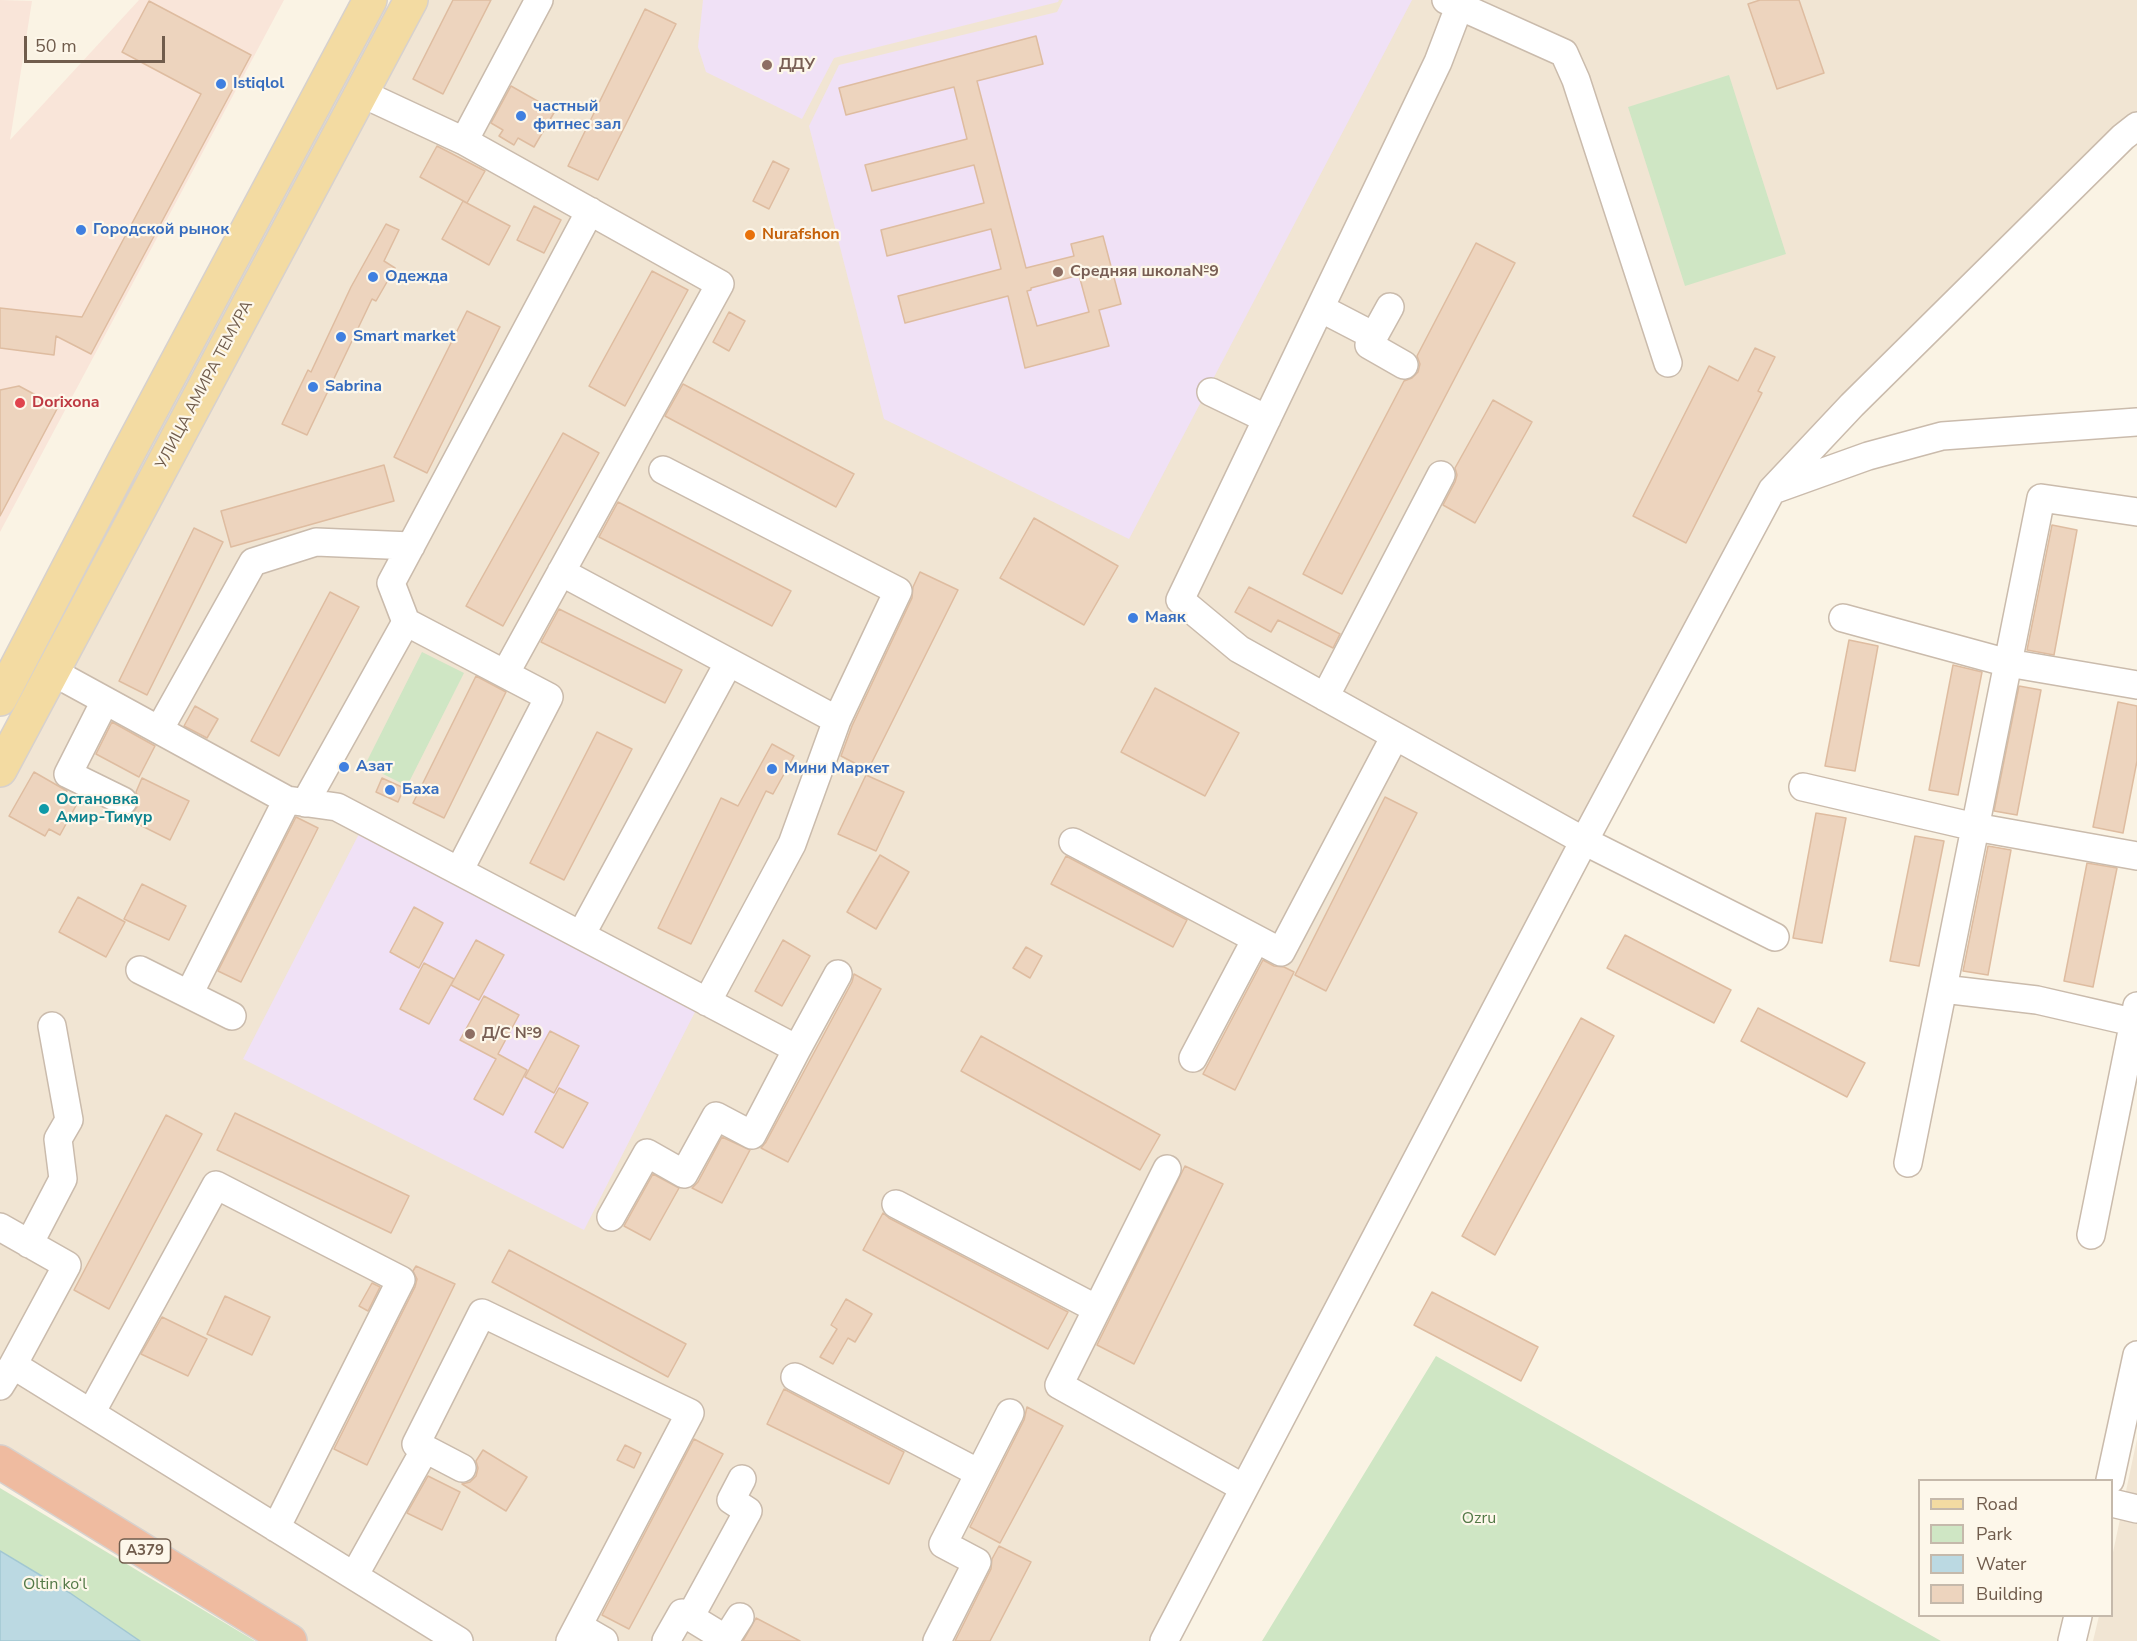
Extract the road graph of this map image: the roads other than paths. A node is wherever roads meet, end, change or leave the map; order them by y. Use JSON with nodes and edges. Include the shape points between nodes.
{"nodes":[{"id":1,"x":370,"y":0,"type":"edge"},
{"id":2,"x":411,"y":0,"type":"edge"},
{"id":3,"x":539,"y":0,"type":"edge"},
{"id":4,"x":1452,"y":3,"type":"edge"},
{"id":5,"x":361,"y":93,"type":"junction"},
{"id":6,"x":2137,"y":126,"type":"edge"},
{"id":7,"x":464,"y":141,"type":"junction"},
{"id":8,"x":590,"y":211,"type":"junction"},
{"id":9,"x":1390,"y":307,"type":"dead end"},
{"id":10,"x":1320,"y":308,"type":"junction"},
{"id":11,"x":1374,"y":336,"type":"junction"},
{"id":12,"x":1668,"y":363,"type":"dead end"},
{"id":13,"x":1404,"y":364,"type":"dead end"},
{"id":14,"x":1211,"y":392,"type":"dead end"},
{"id":15,"x":1267,"y":419,"type":"junction"},
{"id":16,"x":2137,"y":422,"type":"edge"},
{"id":17,"x":131,"y":448,"type":"junction"},
{"id":18,"x":163,"y":464,"type":"junction"},
{"id":19,"x":663,"y":470,"type":"dead end"},
{"id":20,"x":1440,"y":475,"type":"dead end"},
{"id":21,"x":1772,"y":490,"type":"junction"},
{"id":22,"x":2137,"y":512,"type":"edge"},
{"id":23,"x":411,"y":546,"type":"junction"},
{"id":24,"x":561,"y":572,"type":"junction"},
{"id":25,"x":1843,"y":618,"type":"dead end"},
{"id":26,"x":406,"y":622,"type":"junction"},
{"id":27,"x":729,"y":662,"type":"junction"},
{"id":28,"x":2008,"y":663,"type":"junction"},
{"id":29,"x":52,"y":672,"type":"junction"},
{"id":30,"x":505,"y":674,"type":"junction"},
{"id":31,"x":2137,"y":685,"type":"edge"},
{"id":32,"x":1325,"y":697,"type":"junction"},
{"id":33,"x":0,"y":699,"type":"edge"},
{"id":34,"x":105,"y":701,"type":"junction"},
{"id":35,"x":837,"y":720,"type":"junction"},
{"id":36,"x":159,"y":730,"type":"junction"},
{"id":37,"x":1395,"y":736,"type":"junction"},
{"id":38,"x":0,"y":770,"type":"edge"},
{"id":39,"x":1803,"y":787,"type":"dead end"},
{"id":40,"x":123,"y":801,"type":"dead end"},
{"id":41,"x":296,"y":801,"type":"junction"},
{"id":42,"x":1975,"y":827,"type":"junction"},
{"id":43,"x":1584,"y":841,"type":"junction"},
{"id":44,"x":1073,"y":842,"type":"dead end"},
{"id":45,"x":2137,"y":856,"type":"edge"},
{"id":46,"x":459,"y":871,"type":"junction"},
{"id":47,"x":581,"y":935,"type":"junction"},
{"id":48,"x":1775,"y":937,"type":"dead end"},
{"id":49,"x":1256,"y":939,"type":"junction"},
{"id":50,"x":140,"y":970,"type":"dead end"},
{"id":51,"x":838,"y":974,"type":"dead end"},
{"id":52,"x":1943,"y":989,"type":"junction"},
{"id":53,"x":189,"y":994,"type":"junction"},
{"id":54,"x":707,"y":1002,"type":"junction"},
{"id":55,"x":232,"y":1016,"type":"dead end"},
{"id":56,"x":2136,"y":1017,"type":"edge"},
{"id":57,"x":52,"y":1026,"type":"dead end"},
{"id":58,"x":797,"y":1048,"type":"junction"},
{"id":59,"x":1193,"y":1058,"type":"dead end"},
{"id":60,"x":1908,"y":1163,"type":"dead end"},
{"id":61,"x":1167,"y":1169,"type":"dead end"},
{"id":62,"x":896,"y":1204,"type":"dead end"},
{"id":63,"x":611,"y":1217,"type":"dead end"},
{"id":64,"x":0,"y":1227,"type":"edge"},
{"id":65,"x":2091,"y":1235,"type":"dead end"},
{"id":66,"x":29,"y":1244,"type":"junction"},
{"id":67,"x":1097,"y":1309,"type":"junction"},
{"id":68,"x":2137,"y":1355,"type":"edge"},
{"id":69,"x":6,"y":1376,"type":"edge"},
{"id":70,"x":795,"y":1377,"type":"dead end"},
{"id":71,"x":91,"y":1413,"type":"junction"},
{"id":72,"x":1010,"y":1413,"type":"dead end"},
{"id":73,"x":424,"y":1449,"type":"junction"},
{"id":74,"x":0,"y":1462,"type":"edge"},
{"id":75,"x":462,"y":1468,"type":"dead end"},
{"id":76,"x":979,"y":1473,"type":"junction"},
{"id":77,"x":742,"y":1479,"type":"dead end"},
{"id":78,"x":2110,"y":1479,"type":"edge"},
{"id":79,"x":1244,"y":1488,"type":"junction"},
{"id":80,"x":2113,"y":1503,"type":"edge"},
{"id":81,"x":2137,"y":1509,"type":"edge"},
{"id":82,"x":276,"y":1528,"type":"junction"},
{"id":83,"x":354,"y":1576,"type":"junction"},
{"id":84,"x":690,"y":1617,"type":"junction"},
{"id":85,"x":740,"y":1617,"type":"dead end"},
{"id":86,"x":2078,"y":1617,"type":"edge"},
{"id":87,"x":574,"y":1633,"type":"edge"},
{"id":88,"x":290,"y":1641,"type":"edge"},
{"id":89,"x":459,"y":1641,"type":"edge"},
{"id":90,"x":604,"y":1641,"type":"edge"},
{"id":91,"x":666,"y":1641,"type":"edge"},
{"id":92,"x":937,"y":1641,"type":"edge"},
{"id":93,"x":1164,"y":1641,"type":"edge"},
{"id":94,"x":2072,"y":1641,"type":"edge"}],
"edges":[{"from":1,"to":17,"type":"main road"},
{"from":2,"to":5,"type":"main road","name":"УЛИЦА АМИРА ТЕМУРА"},
{"from":3,"to":7,"type":"street"},
{"from":4,"to":10,"type":"street","via":[[1438,62]]},
{"from":4,"to":12,"type":"street","via":[[1564,53]]},
{"from":5,"to":7,"type":"street"},
{"from":5,"to":18,"type":"main road","name":"УЛИЦА АМИРА ТЕМУРА"},
{"from":6,"to":21,"type":"street","via":[[1861,397]]},
{"from":7,"to":8,"type":"street"},
{"from":8,"to":23,"type":"street"},
{"from":8,"to":24,"type":"street","via":[[720,284]]},
{"from":9,"to":11,"type":"street"},
{"from":10,"to":11,"type":"street"},
{"from":10,"to":15,"type":"street"},
{"from":11,"to":13,"type":"street","via":[[1369,345]]},
{"from":14,"to":15,"type":"street"},
{"from":15,"to":32,"type":"street","via":[[1180,600],[1239,649]]},
{"from":16,"to":21,"type":"street","via":[[1942,436],[1868,456]]},
{"from":17,"to":18,"type":"main road"},
{"from":17,"to":33,"type":"main road"},
{"from":18,"to":29,"type":"main road","name":"УЛИЦА АМИРА ТЕМУРА"},
{"from":19,"to":35,"type":"street","via":[[898,591]]},
{"from":20,"to":32,"type":"street"},
{"from":21,"to":43,"type":"street"},
{"from":22,"to":28,"type":"street","via":[[2041,498]]},
{"from":23,"to":26,"type":"street","via":[[391,583]]},
{"from":23,"to":36,"type":"street","via":[[316,542],[253,562]]},
{"from":24,"to":27,"type":"street"},
{"from":24,"to":30,"type":"street"},
{"from":25,"to":28,"type":"street"},
{"from":26,"to":30,"type":"street"},
{"from":26,"to":41,"type":"street"},
{"from":27,"to":35,"type":"street"},
{"from":27,"to":47,"type":"street"},
{"from":28,"to":31,"type":"street"},
{"from":28,"to":42,"type":"street"},
{"from":29,"to":34,"type":"street"},
{"from":29,"to":38,"type":"main road","name":"УЛИЦА АМИРА ТЕМУРА"},
{"from":30,"to":46,"type":"street","via":[[549,697]]},
{"from":32,"to":37,"type":"street"},
{"from":34,"to":36,"type":"street"},
{"from":34,"to":40,"type":"street","via":[[68,774]]},
{"from":35,"to":54,"type":"street","via":[[792,844]]},
{"from":36,"to":41,"type":"street"},
{"from":37,"to":43,"type":"street"},
{"from":37,"to":49,"type":"street","via":[[1281,952]]},
{"from":39,"to":42,"type":"street"},
{"from":41,"to":46,"type":"street","via":[[337,807]]},
{"from":41,"to":53,"type":"street"},
{"from":42,"to":45,"type":"street"},
{"from":42,"to":52,"type":"street"},
{"from":43,"to":48,"type":"street"},
{"from":43,"to":79,"type":"street"},
{"from":44,"to":49,"type":"street"},
{"from":46,"to":47,"type":"street"},
{"from":47,"to":54,"type":"street"},
{"from":49,"to":59,"type":"street"},
{"from":50,"to":53,"type":"street"},
{"from":51,"to":58,"type":"street"},
{"from":52,"to":56,"type":"street"},
{"from":52,"to":60,"type":"street"},
{"from":53,"to":55,"type":"street"},
{"from":54,"to":58,"type":"street"},
{"from":56,"to":65,"type":"street"},
{"from":57,"to":66,"type":"street","via":[[69,1120],[58,1139],[63,1179]]},
{"from":58,"to":63,"type":"street","via":[[752,1135],[716,1116],[684,1174],[647,1153]]},
{"from":61,"to":67,"type":"street"},
{"from":62,"to":67,"type":"street"},
{"from":64,"to":66,"type":"street"},
{"from":66,"to":69,"type":"street","via":[[67,1265]]},
{"from":67,"to":79,"type":"street","via":[[1059,1385]]},
{"from":68,"to":78,"type":"street"},
{"from":69,"to":71,"type":"street"},
{"from":70,"to":76,"type":"street"},
{"from":71,"to":82,"type":"street"},
{"from":71,"to":82,"type":"street","via":[[216,1185],[401,1280]]},
{"from":72,"to":76,"type":"street"},
{"from":73,"to":75,"type":"street"},
{"from":73,"to":83,"type":"street"},
{"from":73,"to":87,"type":"street","via":[[416,1444],[482,1313],[690,1413]]},
{"from":74,"to":88,"type":"highway","number":"A379"},
{"from":76,"to":92,"type":"street","via":[[943,1544],[977,1562]]},
{"from":77,"to":84,"type":"street","via":[[731,1500],[748,1511]]},
{"from":79,"to":93,"type":"street"},
{"from":80,"to":81,"type":"street"},
{"from":82,"to":83,"type":"street"},
{"from":83,"to":89,"type":"street"},
{"from":84,"to":85,"type":"street","via":[[726,1639]]},
{"from":84,"to":91,"type":"street","via":[[682,1613]]},
{"from":86,"to":94,"type":"street"},
{"from":87,"to":90,"type":"street"}]}
